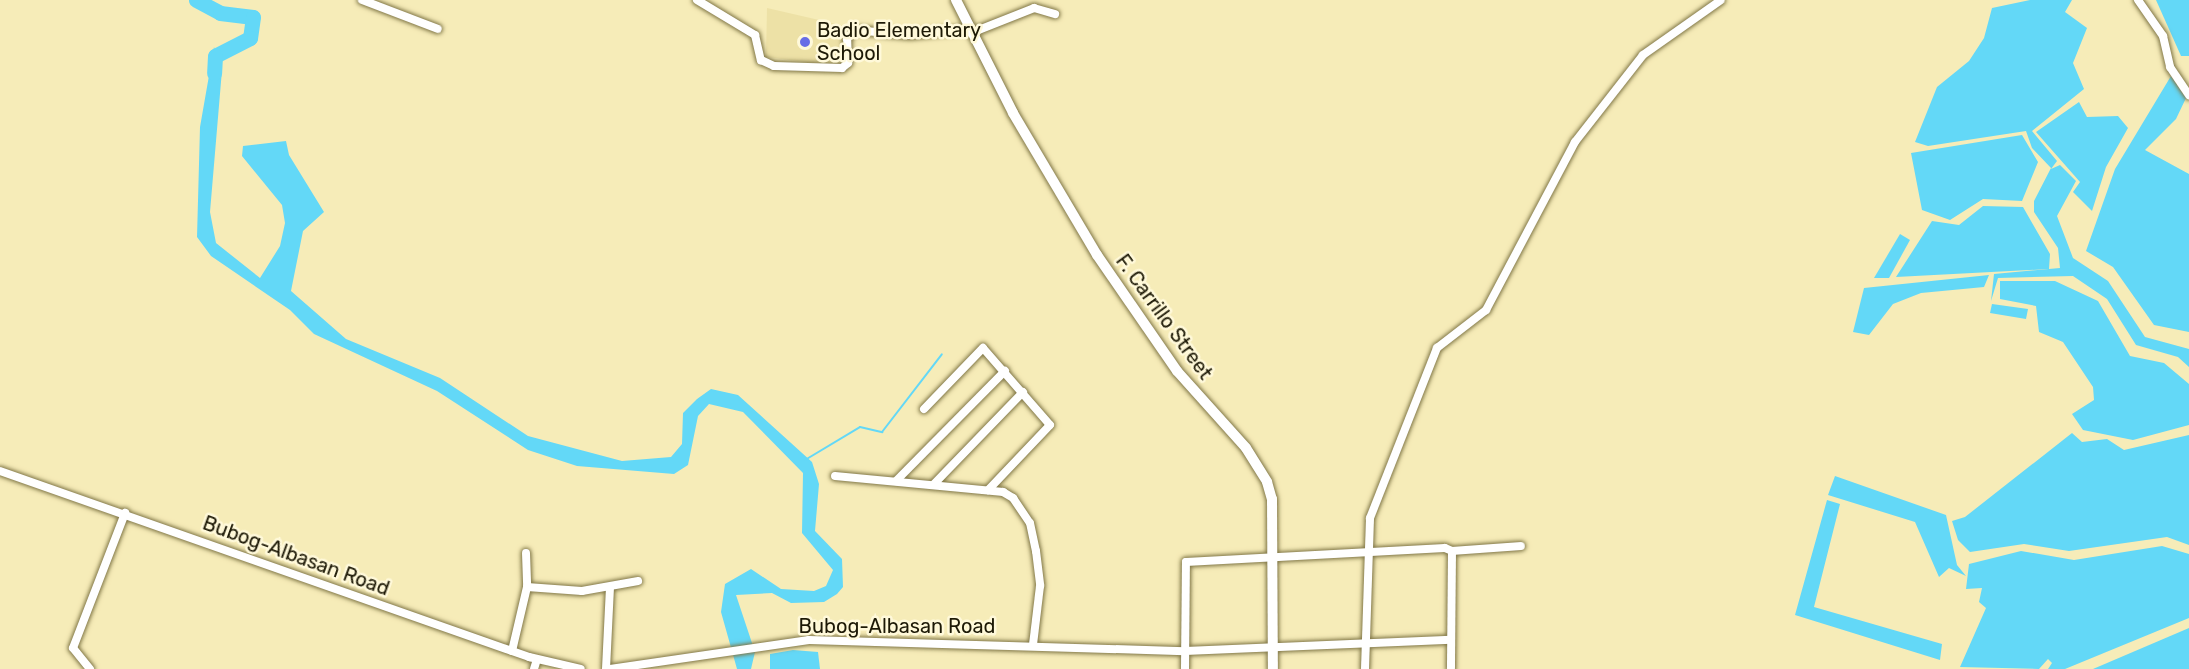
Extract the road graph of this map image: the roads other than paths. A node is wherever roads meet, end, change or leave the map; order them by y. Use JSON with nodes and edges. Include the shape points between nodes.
{"nodes":[{"id":1,"x":362,"y":0,"type":"edge"},
{"id":2,"x":697,"y":0,"type":"edge"},
{"id":3,"x":956,"y":0,"type":"edge"},
{"id":4,"x":1721,"y":0,"type":"edge"},
{"id":5,"x":2138,"y":0,"type":"edge"},
{"id":6,"x":1055,"y":14,"type":"dead end"},
{"id":7,"x":438,"y":28,"type":"dead end"},
{"id":8,"x":970,"y":31,"type":"junction"},
{"id":9,"x":2189,"y":95,"type":"edge"},
{"id":10,"x":1005,"y":371,"type":"junction"},
{"id":11,"x":1023,"y":392,"type":"junction"},
{"id":12,"x":924,"y":409,"type":"dead end"},
{"id":13,"x":0,"y":471,"type":"edge"},
{"id":14,"x":835,"y":476,"type":"dead end"},
{"id":15,"x":896,"y":481,"type":"junction"},
{"id":16,"x":933,"y":484,"type":"junction"},
{"id":17,"x":988,"y":490,"type":"junction"},
{"id":18,"x":125,"y":513,"type":"junction"},
{"id":19,"x":1521,"y":546,"type":"dead end"},
{"id":20,"x":1365,"y":551,"type":"junction"},
{"id":21,"x":1452,"y":551,"type":"junction"},
{"id":22,"x":526,"y":553,"type":"dead end"},
{"id":23,"x":1273,"y":554,"type":"junction"},
{"id":24,"x":638,"y":581,"type":"dead end"},
{"id":25,"x":527,"y":587,"type":"junction"},
{"id":26,"x":610,"y":587,"type":"junction"},
{"id":27,"x":1451,"y":640,"type":"junction"},
{"id":28,"x":1365,"y":644,"type":"junction"},
{"id":29,"x":1033,"y":645,"type":"junction"},
{"id":30,"x":1272,"y":648,"type":"junction"},
{"id":31,"x":512,"y":651,"type":"junction"},
{"id":32,"x":1185,"y":651,"type":"junction"},
{"id":33,"x":537,"y":659,"type":"junction"},
{"id":34,"x":90,"y":669,"type":"edge"},
{"id":35,"x":534,"y":669,"type":"edge"},
{"id":36,"x":581,"y":669,"type":"edge"},
{"id":37,"x":608,"y":669,"type":"edge"},
{"id":38,"x":1185,"y":669,"type":"edge"},
{"id":39,"x":1273,"y":669,"type":"edge"},
{"id":40,"x":1365,"y":669,"type":"edge"},
{"id":41,"x":1451,"y":669,"type":"edge"}],
"edges":[{"from":1,"to":7,"type":"street"},
{"from":2,"to":8,"type":"street","via":[[755,35],[761,60],[774,66],[842,68],[848,63],[847,39],[854,30],[910,35]]},
{"from":3,"to":8,"type":"street","name":"F. Carrillo Street"},
{"from":4,"to":20,"type":"street","via":[[1643,54],[1575,142],[1486,310],[1437,348],[1374,504]]},
{"from":5,"to":9,"type":"street","via":[[2163,36],[2170,67]]},
{"from":6,"to":8,"type":"street","via":[[1034,8]]},
{"from":8,"to":23,"type":"street","name":"F. Carrillo Street","via":[[1097,255],[1177,372],[1254,459],[1272,499]]},
{"from":10,"to":11,"type":"street"},
{"from":10,"to":12,"type":"street","via":[[983,348]]},
{"from":10,"to":15,"type":"street"},
{"from":11,"to":16,"type":"street"},
{"from":11,"to":17,"type":"street","via":[[1050,425]]},
{"from":13,"to":18,"type":"street","name":"Bubog-Albasan Road"},
{"from":14,"to":15,"type":"street"},
{"from":15,"to":16,"type":"street"},
{"from":16,"to":17,"type":"street"},
{"from":17,"to":29,"type":"street","via":[[1010,495],[1030,523],[1040,586]]},
{"from":18,"to":31,"type":"street","name":"Bubog-Albasan Road"},
{"from":18,"to":34,"type":"street","via":[[73,648]]},
{"from":19,"to":21,"type":"street"},
{"from":20,"to":21,"type":"street"},
{"from":20,"to":23,"type":"street"},
{"from":20,"to":28,"type":"street"},
{"from":21,"to":27,"type":"street"},
{"from":22,"to":25,"type":"street"},
{"from":23,"to":30,"type":"street","name":"F. Carrillo Street"},
{"from":23,"to":32,"type":"street","via":[[1186,562]]},
{"from":24,"to":26,"type":"street"},
{"from":25,"to":26,"type":"street","via":[[582,591]]},
{"from":25,"to":31,"type":"street"},
{"from":26,"to":37,"type":"street"},
{"from":27,"to":28,"type":"street","name":"Bubog-Albasan Road"},
{"from":27,"to":41,"type":"street"},
{"from":28,"to":30,"type":"street","name":"Bubog-Albasan Road"},
{"from":28,"to":40,"type":"street"},
{"from":29,"to":32,"type":"street","name":"Bubog-Albasan Road"},
{"from":29,"to":37,"type":"street","name":"Bubog-Albasan Road","via":[[809,640]]},
{"from":30,"to":32,"type":"street","name":"Bubog-Albasan Road"},
{"from":30,"to":39,"type":"street","name":"F. Carrillo Street"},
{"from":31,"to":33,"type":"street","name":"Bubog-Albasan Road"},
{"from":32,"to":38,"type":"street"},
{"from":33,"to":35,"type":"street"},
{"from":33,"to":36,"type":"street","name":"Bubog-Albasan Road"}]}
